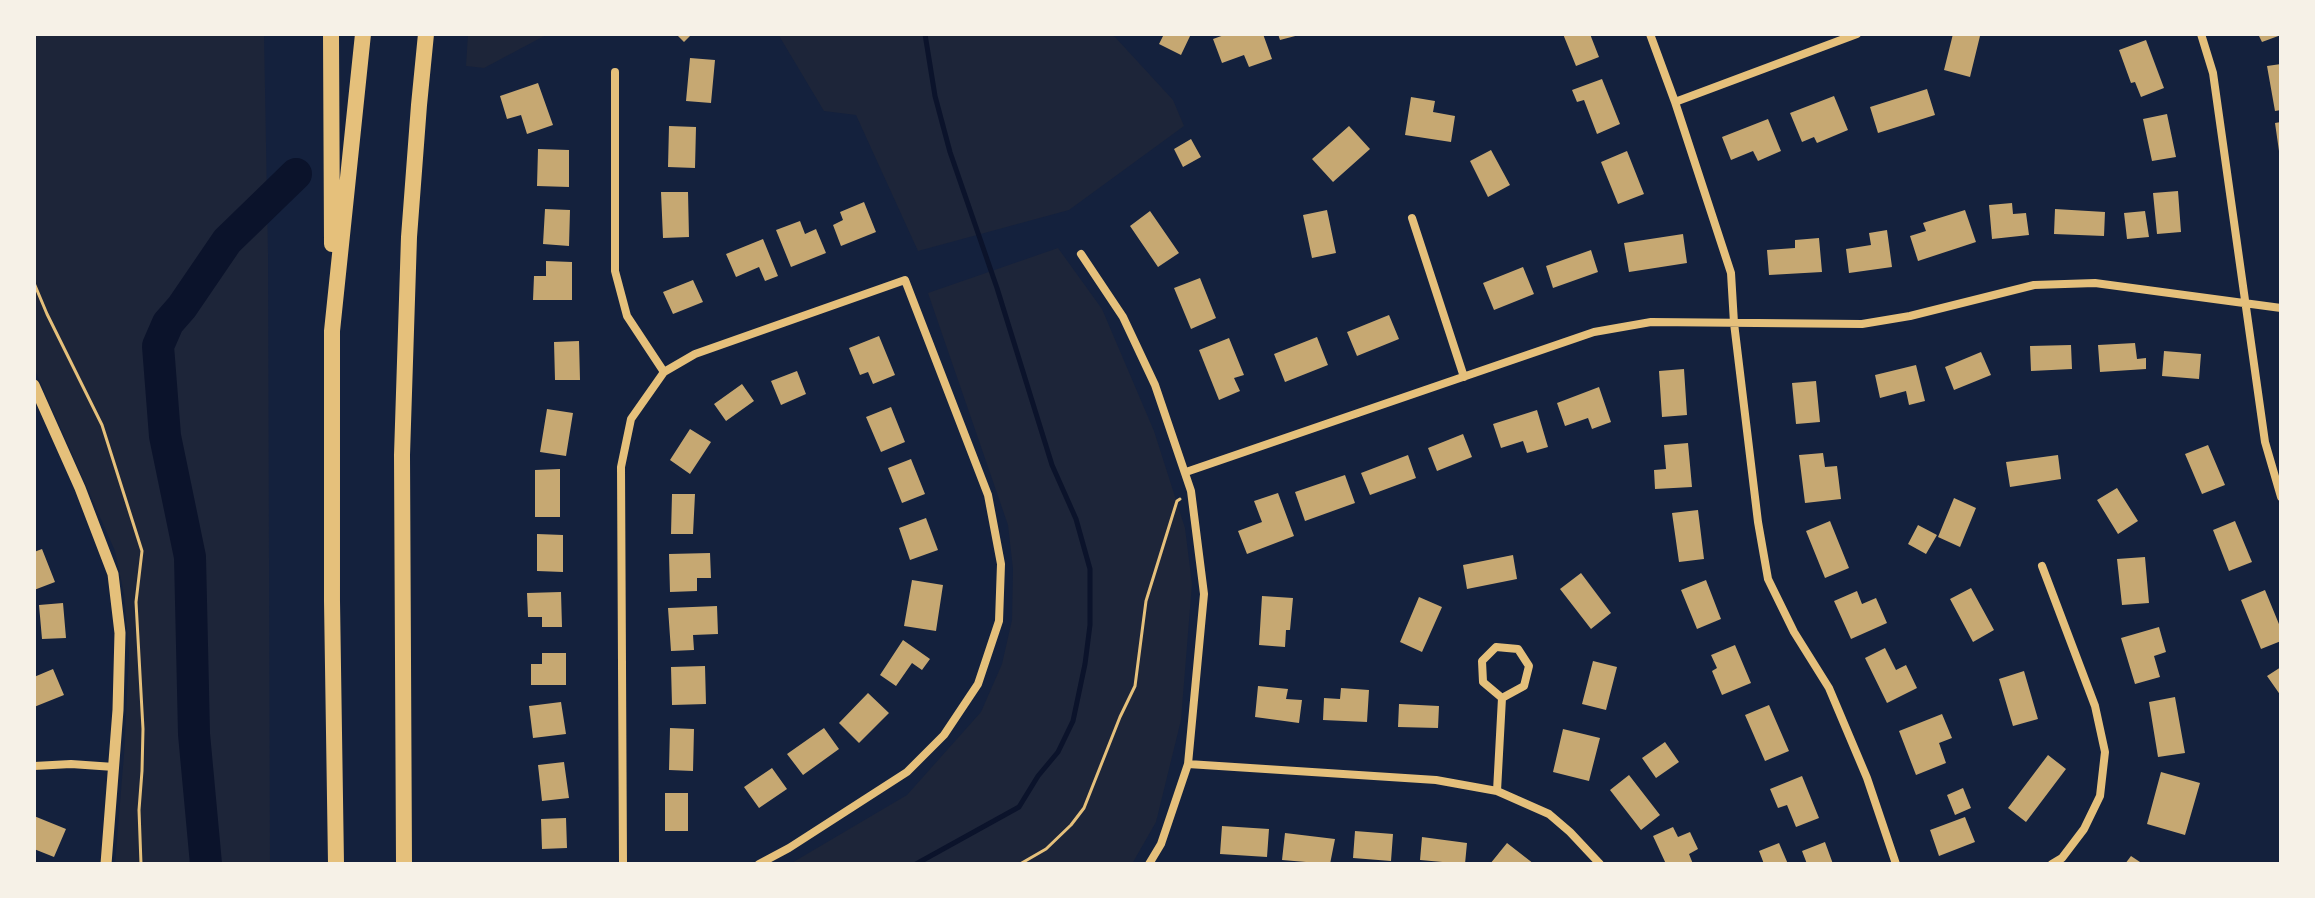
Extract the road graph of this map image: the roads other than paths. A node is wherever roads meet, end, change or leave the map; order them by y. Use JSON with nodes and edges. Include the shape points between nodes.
{"nodes":[{"id":1,"x":331,"y":34,"type":"edge"},
{"id":2,"x":363,"y":34,"type":"edge"},
{"id":3,"x":426,"y":34,"type":"edge"},
{"id":4,"x":1650,"y":34,"type":"edge"},
{"id":5,"x":1857,"y":34,"type":"edge"},
{"id":6,"x":2201,"y":34,"type":"edge"},
{"id":7,"x":615,"y":72,"type":"dead end"},
{"id":8,"x":1675,"y":102,"type":"junction"},
{"id":9,"x":1412,"y":218,"type":"dead end"},
{"id":10,"x":1081,"y":254,"type":"dead end"},
{"id":11,"x":2245,"y":304,"type":"junction"},
{"id":12,"x":2281,"y":308,"type":"edge"},
{"id":13,"x":1734,"y":323,"type":"junction"},
{"id":14,"x":332,"y":331,"type":"junction"},
{"id":15,"x":664,"y":372,"type":"junction"},
{"id":16,"x":1464,"y":377,"type":"junction"},
{"id":17,"x":34,"y":385,"type":"edge"},
{"id":18,"x":1186,"y":472,"type":"junction"},
{"id":19,"x":2281,"y":497,"type":"edge"},
{"id":20,"x":2042,"y":566,"type":"dead end"},
{"id":21,"x":1502,"y":698,"type":"junction"},
{"id":22,"x":1188,"y":764,"type":"junction"},
{"id":23,"x":34,"y":766,"type":"edge"},
{"id":24,"x":114,"y":767,"type":"junction"},
{"id":25,"x":1497,"y":791,"type":"junction"},
{"id":26,"x":106,"y":864,"type":"edge"},
{"id":27,"x":336,"y":864,"type":"edge"},
{"id":28,"x":404,"y":864,"type":"edge"},
{"id":29,"x":623,"y":864,"type":"edge"},
{"id":30,"x":759,"y":864,"type":"edge"},
{"id":31,"x":1149,"y":864,"type":"edge"},
{"id":32,"x":1600,"y":864,"type":"edge"},
{"id":33,"x":1896,"y":864,"type":"edge"},
{"id":34,"x":2052,"y":864,"type":"edge"}],
"edges":[{"from":1,"to":14,"type":"highway"},
{"from":2,"to":14,"type":"highway"},
{"from":3,"to":28,"type":"highway","via":[[409,237],[402,439]]},
{"from":4,"to":8,"type":"street"},
{"from":5,"to":8,"type":"street"},
{"from":6,"to":11,"type":"street","via":[[2213,73]]},
{"from":7,"to":15,"type":"street","via":[[615,271],[627,316]]},
{"from":8,"to":13,"type":"street","via":[[1731,273]]},
{"from":9,"to":16,"type":"street"},
{"from":10,"to":18,"type":"street","via":[[1123,317],[1155,385]]},
{"from":11,"to":12,"type":"street"},
{"from":11,"to":13,"type":"street","via":[[2095,283],[2034,285],[1862,324]]},
{"from":11,"to":19,"type":"street","via":[[2265,442]]},
{"from":13,"to":16,"type":"street","via":[[1651,322],[1594,332]]},
{"from":13,"to":33,"type":"street","via":[[1768,579],[1829,688]]},
{"from":14,"to":27,"type":"highway"},
{"from":15,"to":29,"type":"street","via":[[631,419],[621,467]]},
{"from":15,"to":30,"type":"street","via":[[695,354],[905,280],[988,495],[1001,564],[999,621],[978,684],[944,735],[907,772]]},
{"from":16,"to":18,"type":"street"},
{"from":17,"to":24,"type":"street","via":[[113,574],[120,633]]},
{"from":18,"to":22,"type":"street","via":[[1204,594]]},
{"from":20,"to":34,"type":"street","via":[[2095,706],[2105,752],[2100,796],[2084,829]]},
{"from":21,"to":21,"type":"street","via":[[1483,682],[1482,661],[1496,647],[1518,649],[1529,666],[1524,686]]},
{"from":21,"to":25,"type":"street"},
{"from":22,"to":25,"type":"street","via":[[1436,780]]},
{"from":22,"to":31,"type":"street"},
{"from":23,"to":24,"type":"street"},
{"from":24,"to":26,"type":"street"},
{"from":25,"to":32,"type":"street","via":[[1549,814]]}]}
